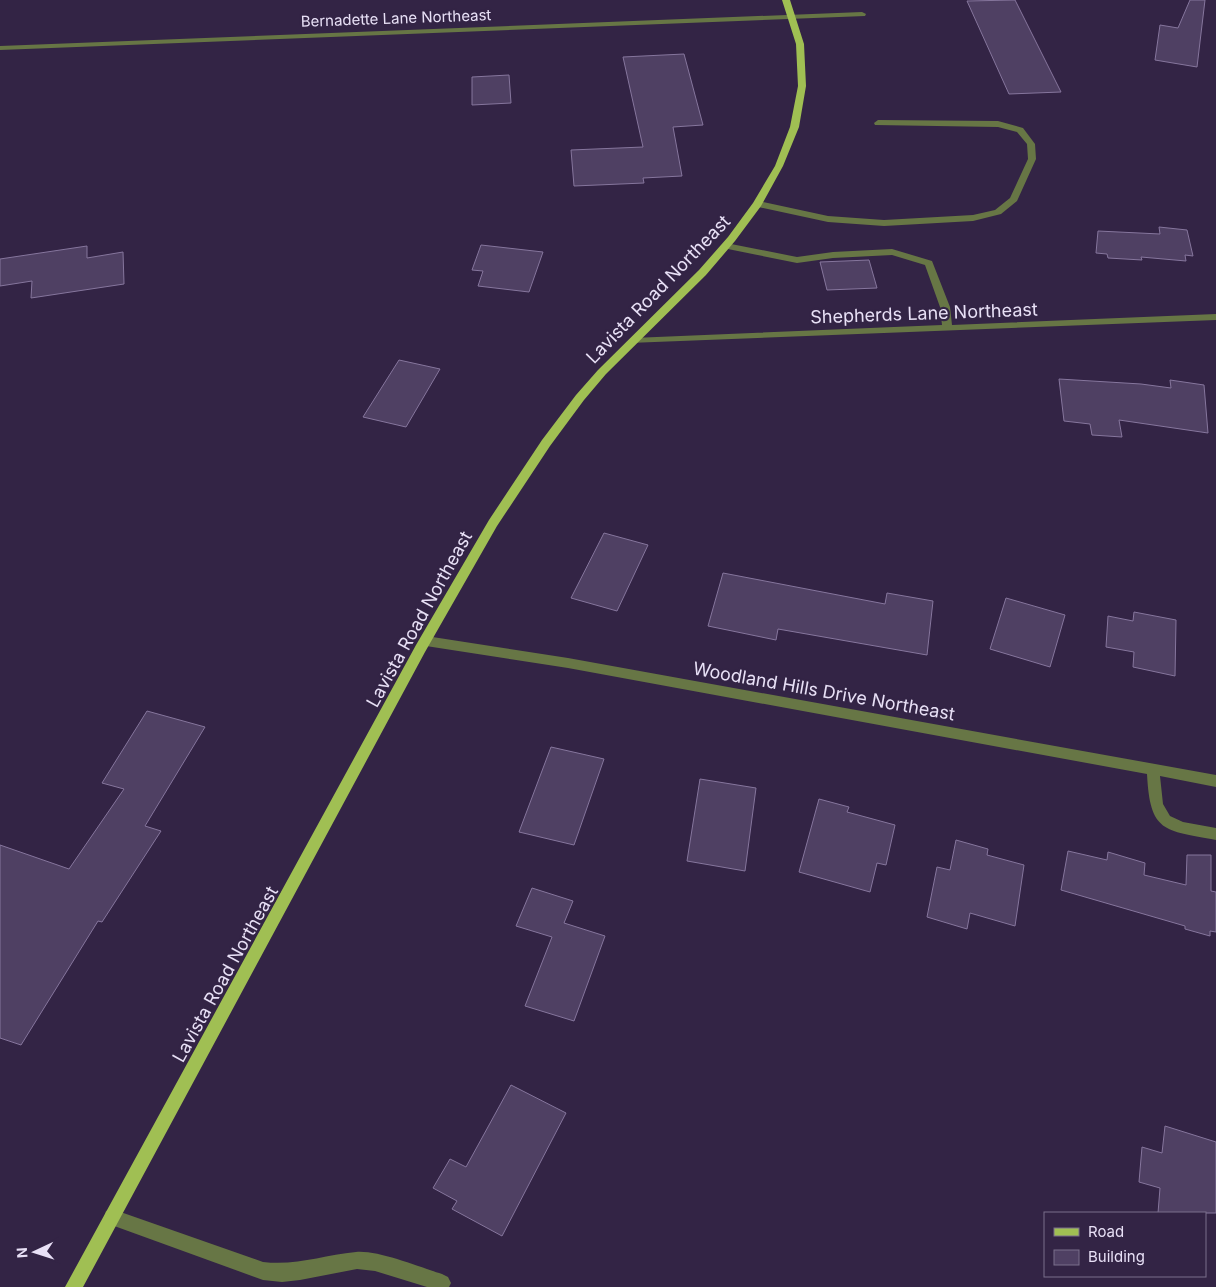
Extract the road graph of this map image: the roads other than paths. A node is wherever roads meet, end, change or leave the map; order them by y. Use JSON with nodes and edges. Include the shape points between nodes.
{"nodes":[{"id":1,"x":786,"y":0,"type":"edge"},
{"id":2,"x":862,"y":14,"type":"dead end"},
{"id":3,"x":793,"y":16,"type":"junction"},
{"id":4,"x":0,"y":48,"type":"edge"},
{"id":5,"x":878,"y":123,"type":"dead end"},
{"id":6,"x":758,"y":204,"type":"junction"},
{"id":7,"x":726,"y":246,"type":"junction"},
{"id":8,"x":1216,"y":316,"type":"edge"},
{"id":9,"x":946,"y":329,"type":"junction"},
{"id":10,"x":634,"y":341,"type":"junction"},
{"id":11,"x":426,"y":641,"type":"junction"},
{"id":12,"x":1153,"y":770,"type":"junction"},
{"id":13,"x":1216,"y":781,"type":"edge"},
{"id":14,"x":1216,"y":834,"type":"edge"},
{"id":15,"x":112,"y":1217,"type":"junction"},
{"id":16,"x":442,"y":1283,"type":"dead end"},
{"id":17,"x":74,"y":1287,"type":"edge"}],
"edges":[{"from":1,"to":3,"type":"main road","name":"Lavista Road Northeast"},
{"from":2,"to":3,"type":"street","name":"Bernadette Lane Northeast"},
{"from":3,"to":4,"type":"street","name":"Bernadette Lane Northeast"},
{"from":3,"to":6,"type":"main road","name":"Lavista Road Northeast","via":[[804,76],[800,103],[793,133],[780,165]]},
{"from":5,"to":6,"type":"street","via":[[998,124],[1020,130],[1031,144],[1032,160],[1014,199],[998,212],[973,218],[884,223],[828,219]]},
{"from":6,"to":7,"type":"main road","name":"Lavista Road Northeast"},
{"from":7,"to":9,"type":"street","via":[[797,260],[892,252],[929,263],[945,307]]},
{"from":7,"to":10,"type":"main road","name":"Lavista Road Northeast"},
{"from":8,"to":9,"type":"street","name":"Shepherds Lane Northeast"},
{"from":9,"to":10,"type":"street","name":"Shepherds Lane Northeast"},
{"from":10,"to":11,"type":"main road","name":"Lavista Road Northeast","via":[[578,401],[522,477]]},
{"from":11,"to":12,"type":"street","name":"Woodland Hills Drive Northeast","via":[[568,663]]},
{"from":11,"to":15,"type":"main road","name":"Lavista Road Northeast"},
{"from":12,"to":13,"type":"street","name":"Woodland Hills Drive Northeast"},
{"from":12,"to":14,"type":"street","via":[[1155,804],[1163,820]]},
{"from":15,"to":16,"type":"street","via":[[263,1271],[282,1274],[357,1260],[375,1262]]},
{"from":15,"to":17,"type":"main road","name":"Lavista Road Northeast"}]}
